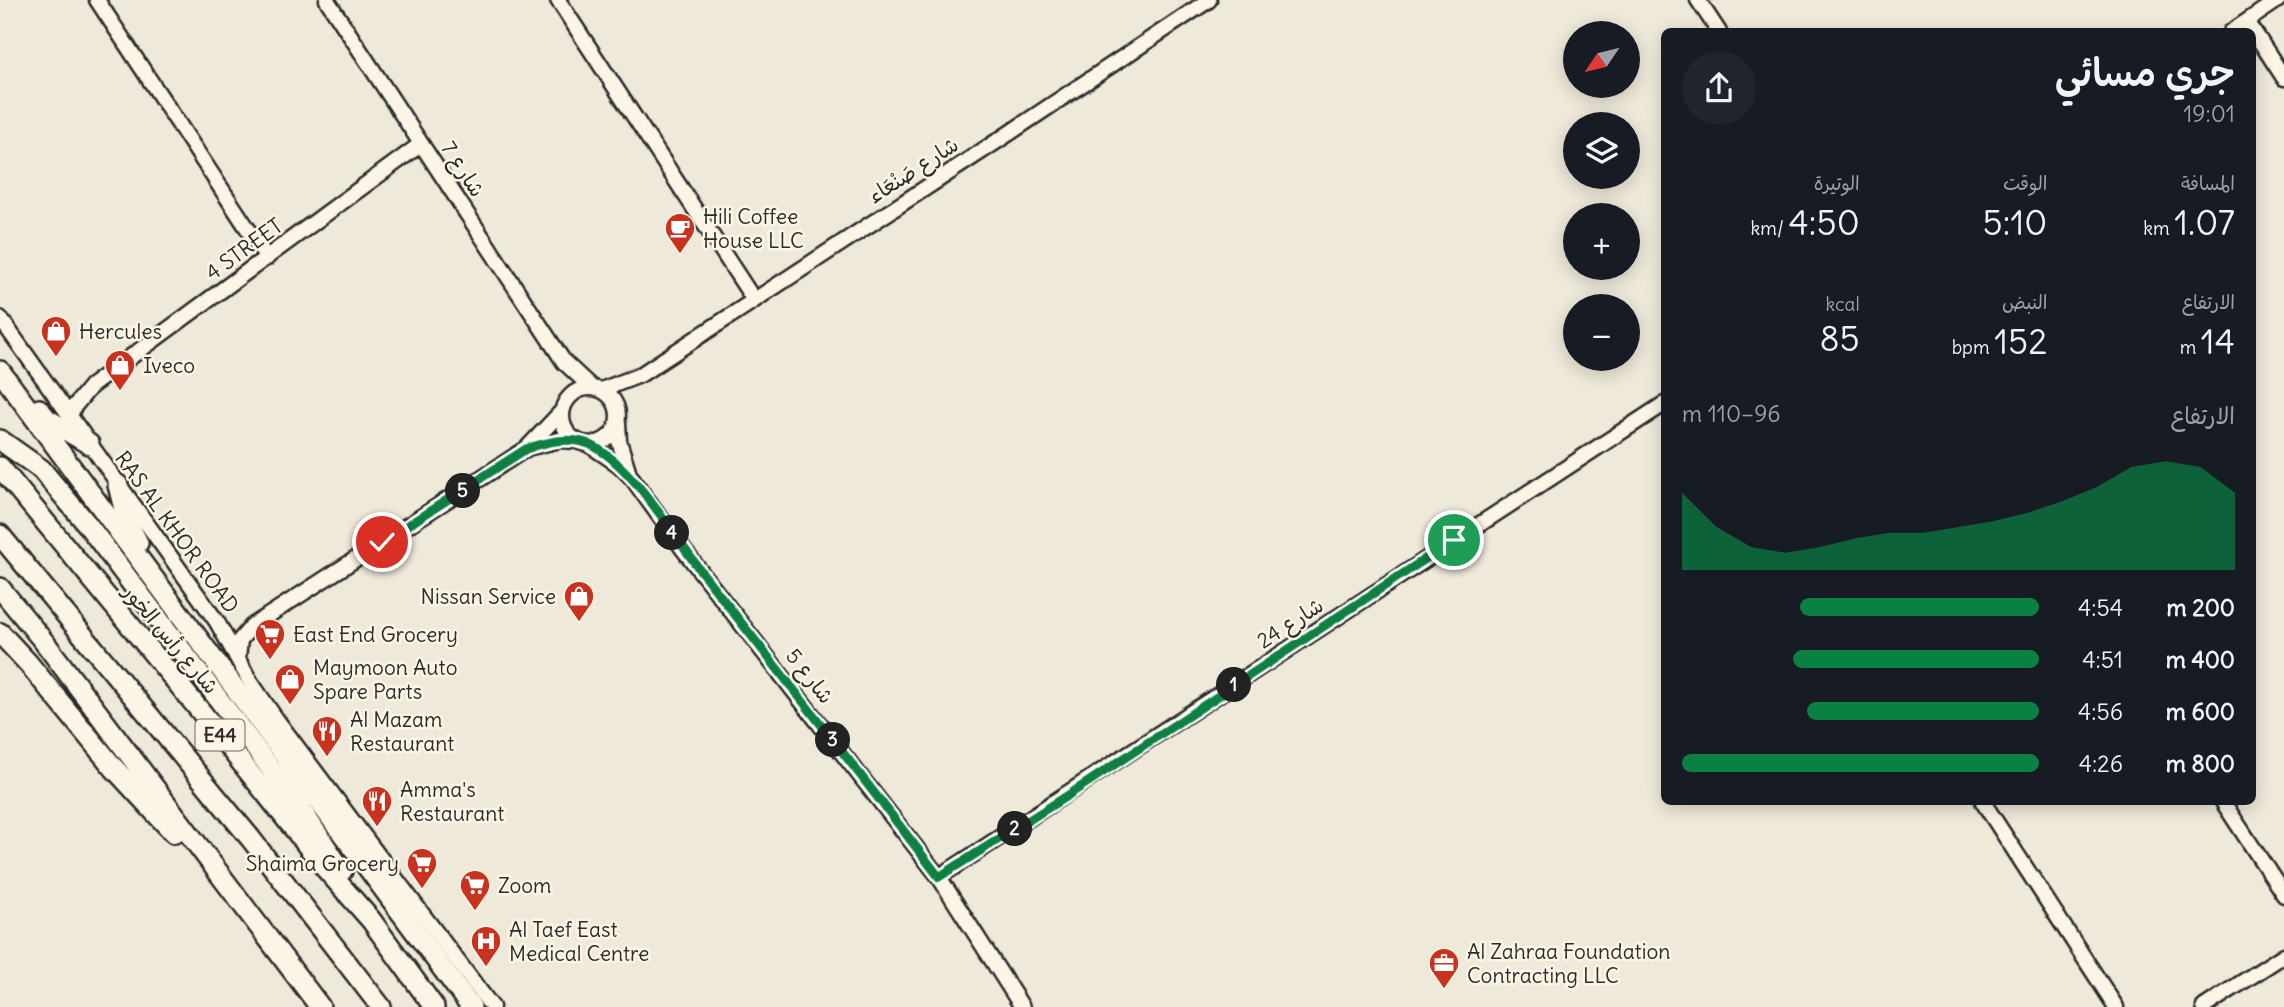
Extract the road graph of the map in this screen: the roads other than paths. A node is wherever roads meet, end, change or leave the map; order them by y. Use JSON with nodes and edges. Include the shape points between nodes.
{"nodes":[{"id":1,"x":97,"y":0,"type":"edge"},
{"id":2,"x":327,"y":0,"type":"edge"},
{"id":3,"x":558,"y":0,"type":"edge"},
{"id":4,"x":1209,"y":0,"type":"edge"},
{"id":5,"x":1698,"y":0,"type":"edge"},
{"id":6,"x":2278,"y":0,"type":"edge"},
{"id":7,"x":2247,"y":21,"type":"junction"},
{"id":8,"x":1716,"y":28,"type":"edge"},
{"id":9,"x":2237,"y":28,"type":"edge"},
{"id":10,"x":2252,"y":28,"type":"edge"},
{"id":11,"x":2256,"y":35,"type":"edge"},
{"id":12,"x":2284,"y":78,"type":"edge"},
{"id":13,"x":421,"y":144,"type":"junction"},
{"id":14,"x":267,"y":258,"type":"junction"},
{"id":15,"x":754,"y":300,"type":"junction"},
{"id":16,"x":0,"y":318,"type":"edge"},
{"id":17,"x":564,"y":362,"type":"junction"},
{"id":18,"x":640,"y":375,"type":"junction"},
{"id":19,"x":3,"y":376,"type":"edge"},
{"id":20,"x":91,"y":386,"type":"junction"},
{"id":21,"x":596,"y":389,"type":"junction"},
{"id":22,"x":53,"y":392,"type":"junction"},
{"id":23,"x":564,"y":406,"type":"junction"},
{"id":24,"x":1661,"y":406,"type":"edge"},
{"id":25,"x":617,"y":416,"type":"junction"},
{"id":26,"x":70,"y":417,"type":"junction"},
{"id":27,"x":0,"y":440,"type":"edge"},
{"id":28,"x":583,"y":443,"type":"junction"},
{"id":29,"x":89,"y":444,"type":"junction"},
{"id":30,"x":526,"y":449,"type":"junction"},
{"id":31,"x":0,"y":467,"type":"edge"},
{"id":32,"x":632,"y":478,"type":"junction"},
{"id":33,"x":118,"y":485,"type":"junction"},
{"id":34,"x":0,"y":535,"type":"edge"},
{"id":35,"x":0,"y":588,"type":"edge"},
{"id":36,"x":217,"y":622,"type":"junction"},
{"id":37,"x":252,"y":626,"type":"junction"},
{"id":38,"x":0,"y":633,"type":"edge"},
{"id":39,"x":238,"y":658,"type":"junction"},
{"id":40,"x":228,"y":678,"type":"junction"},
{"id":41,"x":1985,"y":805,"type":"edge"},
{"id":42,"x":2225,"y":805,"type":"edge"},
{"id":43,"x":939,"y":877,"type":"junction"},
{"id":44,"x":2284,"y":895,"type":"edge"},
{"id":45,"x":370,"y":920,"type":"junction"},
{"id":46,"x":269,"y":939,"type":"junction"},
{"id":47,"x":2284,"y":956,"type":"edge"},
{"id":48,"x":2117,"y":1005,"type":"edge"},
{"id":49,"x":320,"y":1007,"type":"edge"},
{"id":50,"x":381,"y":1007,"type":"edge"},
{"id":51,"x":435,"y":1007,"type":"edge"},
{"id":52,"x":471,"y":1007,"type":"edge"},
{"id":53,"x":492,"y":1007,"type":"edge"},
{"id":54,"x":1022,"y":1007,"type":"edge"},
{"id":55,"x":2204,"y":1007,"type":"edge"}],
"edges":[{"from":1,"to":14,"type":"street"},
{"from":2,"to":13,"type":"street","name":"شارع 7"},
{"from":3,"to":15,"type":"street"},
{"from":4,"to":15,"type":"street","name":"شارع صَنْعَاء"},
{"from":5,"to":8,"type":"street"},
{"from":6,"to":7,"type":"street"},
{"from":7,"to":9,"type":"street"},
{"from":7,"to":10,"type":"street"},
{"from":11,"to":12,"type":"street"},
{"from":13,"to":14,"type":"street","name":"4 STREET"},
{"from":13,"to":17,"type":"street","name":"شارع 7"},
{"from":14,"to":20,"type":"street","name":"4 STREET"},
{"from":15,"to":18,"type":"street","name":"شارع صَنْعَاء"},
{"from":16,"to":22,"type":"street","name":"RAS AL KHOR ROAD"},
{"from":17,"to":21,"type":"street","name":"شارع 7"},
{"from":17,"to":23,"type":"street"},
{"from":18,"to":21,"type":"street","name":"شارع صَنْعَاء"},
{"from":18,"to":25,"type":"street","name":"شارع صَنْعَاء"},
{"from":19,"to":29,"type":"highway","via":[[47,419]]},
{"from":19,"to":40,"type":"highway"},
{"from":20,"to":22,"type":"street","name":"4 STREET","via":[[75,393]]},
{"from":20,"to":26,"type":"street","name":"4 STREET"},
{"from":21,"to":23,"type":"street","via":[[577,391]]},
{"from":21,"to":25,"type":"street","via":[[614,402]]},
{"from":22,"to":26,"type":"street","name":"RAS AL KHOR ROAD"},
{"from":23,"to":28,"type":"street","via":[[565,429]]},
{"from":23,"to":30,"type":"street"},
{"from":24,"to":43,"type":"street","name":"شارع 24"},
{"from":25,"to":28,"type":"street","via":[[607,438]]},
{"from":25,"to":32,"type":"street","name":"شارع 5","via":[[624,460]]},
{"from":26,"to":29,"type":"street","name":"RAS AL KHOR ROAD"},
{"from":27,"to":45,"type":"highway","via":[[41,469],[87,524],[298,805]]},
{"from":28,"to":30,"type":"street","via":[[561,440]]},
{"from":28,"to":32,"type":"street","name":"شارع 5"},
{"from":29,"to":33,"type":"street","name":"RAS AL KHOR ROAD"},
{"from":30,"to":37,"type":"street"},
{"from":31,"to":45,"type":"highway","name":"شارع رأس الخور","number":"E44"},
{"from":32,"to":43,"type":"street","name":"شارع 5"},
{"from":33,"to":36,"type":"street","name":"RAS AL KHOR ROAD"},
{"from":33,"to":40,"type":"highway","via":[[133,536]]},
{"from":34,"to":50,"type":"highway","number":"E44","via":[[251,839]]},
{"from":35,"to":46,"type":"highway"},
{"from":36,"to":37,"type":"street","via":[[230,628]]},
{"from":36,"to":39,"type":"street","name":"RAS AL KHOR ROAD"},
{"from":37,"to":39,"type":"street","via":[[240,640]]},
{"from":38,"to":46,"type":"highway","via":[[114,768]]},
{"from":39,"to":53,"type":"street","name":"RAS AL KHOR ROAD","via":[[276,719]]},
{"from":40,"to":52,"type":"highway"},
{"from":41,"to":48,"type":"street"},
{"from":42,"to":44,"type":"street"},
{"from":43,"to":54,"type":"street","name":"شارع 5"},
{"from":45,"to":51,"type":"highway","name":"شارع رأس الخور","number":"E44"},
{"from":46,"to":49,"type":"highway"},
{"from":47,"to":55,"type":"street"}]}
